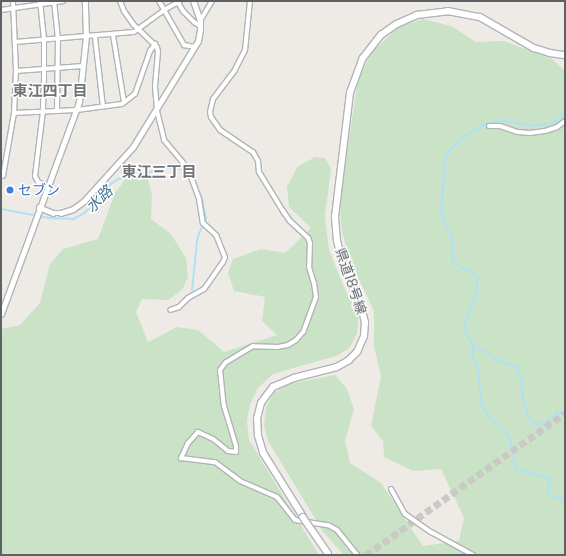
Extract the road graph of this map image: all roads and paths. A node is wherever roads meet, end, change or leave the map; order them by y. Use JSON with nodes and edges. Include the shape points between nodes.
{"nodes":[{"id":1,"x":13,"y":1,"type":"edge"},
{"id":2,"x":63,"y":1,"type":"edge"},
{"id":3,"x":85,"y":1,"type":"edge"},
{"id":4,"x":120,"y":1,"type":"edge"},
{"id":5,"x":160,"y":1,"type":"edge"},
{"id":6,"x":178,"y":1,"type":"edge"},
{"id":7,"x":193,"y":1,"type":"edge"},
{"id":8,"x":212,"y":1,"type":"edge"},
{"id":9,"x":250,"y":1,"type":"edge"},
{"id":10,"x":54,"y":2,"type":"edge"},
{"id":11,"x":40,"y":3,"type":"edge"},
{"id":12,"x":14,"y":8,"type":"junction"},
{"id":13,"x":1,"y":10,"type":"edge"},
{"id":14,"x":164,"y":10,"type":"junction"},
{"id":15,"x":200,"y":23,"type":"junction"},
{"id":16,"x":138,"y":29,"type":"junction"},
{"id":17,"x":112,"y":35,"type":"junction"},
{"id":18,"x":86,"y":36,"type":"junction"},
{"id":19,"x":95,"y":37,"type":"junction"},
{"id":20,"x":58,"y":38,"type":"junction"},
{"id":21,"x":44,"y":40,"type":"junction"},
{"id":22,"x":15,"y":42,"type":"junction"},
{"id":23,"x":155,"y":44,"type":"junction"},
{"id":24,"x":195,"y":47,"type":"junction"},
{"id":25,"x":565,"y":55,"type":"edge"},
{"id":26,"x":83,"y":66,"type":"junction"},
{"id":27,"x":58,"y":68,"type":"junction"},
{"id":28,"x":44,"y":69,"type":"junction"},
{"id":29,"x":16,"y":71,"type":"junction"},
{"id":30,"x":124,"y":102,"type":"junction"},
{"id":31,"x":103,"y":107,"type":"junction"},
{"id":32,"x":77,"y":110,"type":"junction"},
{"id":33,"x":42,"y":111,"type":"junction"},
{"id":34,"x":57,"y":111,"type":"junction"},
{"id":35,"x":157,"y":111,"type":"junction"},
{"id":36,"x":14,"y":113,"type":"junction"},
{"id":37,"x":565,"y":121,"type":"edge"},
{"id":38,"x":489,"y":126,"type":"dead end"},
{"id":39,"x":3,"y":176,"type":"dead end"},
{"id":40,"x":47,"y":186,"type":"junction"},
{"id":41,"x":38,"y":209,"type":"junction"},
{"id":42,"x":170,"y":310,"type":"dead end"},
{"id":43,"x":1,"y":314,"type":"edge"},
{"id":44,"x":391,"y":489,"type":"dead end"},
{"id":45,"x":329,"y":554,"type":"edge"},
{"id":46,"x":357,"y":555,"type":"edge"},
{"id":47,"x":473,"y":555,"type":"edge"}],
"edges":[{"from":1,"to":12,"type":"street"},
{"from":2,"to":10,"type":"street"},
{"from":3,"to":18,"type":"street"},
{"from":4,"to":16,"type":"street","via":[[128,18]]},
{"from":5,"to":14,"type":"street"},
{"from":6,"to":14,"type":"street"},
{"from":6,"to":15,"type":"street","via":[[183,11],[194,22]]},
{"from":7,"to":15,"type":"street"},
{"from":8,"to":15,"type":"street"},
{"from":9,"to":46,"type":"street","via":[[243,56],[216,95],[211,117],[220,130],[253,152],[258,161],[259,172],[290,222],[308,238],[309,267],[316,297],[303,332],[296,340],[278,347],[253,346],[226,362],[220,370],[224,406],[236,452],[228,451],[213,439],[198,432],[188,443],[181,458],[215,462],[240,481],[277,497],[295,520],[328,525],[337,530]]},
{"from":10,"to":11,"type":"street"},
{"from":10,"to":20,"type":"street"},
{"from":11,"to":12,"type":"street"},
{"from":11,"to":21,"type":"street"},
{"from":12,"to":13,"type":"street"},
{"from":12,"to":22,"type":"street"},
{"from":14,"to":16,"type":"street"},
{"from":14,"to":24,"type":"street","via":[[184,45]]},
{"from":15,"to":24,"type":"street","via":[[200,36]]},
{"from":16,"to":17,"type":"street","via":[[134,32]]},
{"from":16,"to":23,"type":"street"},
{"from":17,"to":19,"type":"street"},
{"from":17,"to":30,"type":"street"},
{"from":18,"to":19,"type":"street"},
{"from":18,"to":20,"type":"street"},
{"from":18,"to":26,"type":"street"},
{"from":19,"to":31,"type":"street"},
{"from":20,"to":21,"type":"street"},
{"from":20,"to":27,"type":"street"},
{"from":21,"to":22,"type":"street"},
{"from":21,"to":28,"type":"street"},
{"from":22,"to":29,"type":"street"},
{"from":23,"to":30,"type":"street","via":[[150,51],[135,94]]},
{"from":23,"to":35,"type":"street","via":[[158,52],[155,87]]},
{"from":24,"to":35,"type":"street"},
{"from":25,"to":45,"type":"main road","name":"県道18号線","bridge":true,"via":[[534,48],[474,15],[453,11],[429,13],[397,24],[375,42],[360,63],[349,98],[335,209],[337,241],[344,268],[364,317],[365,329],[361,344],[352,357],[337,367],[294,378],[273,387],[262,403],[257,419],[263,453]]},
{"from":26,"to":27,"type":"street"},
{"from":26,"to":32,"type":"street"},
{"from":27,"to":28,"type":"street"},
{"from":27,"to":34,"type":"street"},
{"from":28,"to":29,"type":"street"},
{"from":28,"to":33,"type":"street"},
{"from":29,"to":36,"type":"street"},
{"from":30,"to":31,"type":"street"},
{"from":31,"to":32,"type":"street"},
{"from":32,"to":34,"type":"street"},
{"from":32,"to":40,"type":"street"},
{"from":33,"to":34,"type":"street"},
{"from":33,"to":36,"type":"street"},
{"from":33,"to":40,"type":"street","via":[[35,176],[38,182]]},
{"from":35,"to":41,"type":"street","via":[[127,155],[79,205],[61,214]]},
{"from":35,"to":42,"type":"street","via":[[164,140],[190,174],[199,199],[203,223],[216,235],[225,257],[204,289],[188,298],[179,307]]},
{"from":36,"to":39,"type":"street"},
{"from":37,"to":38,"type":"street","via":[[557,127],[530,133]]},
{"from":40,"to":41,"type":"street"},
{"from":41,"to":43,"type":"street"},
{"from":44,"to":47,"type":"street","via":[[405,514]]}]}
